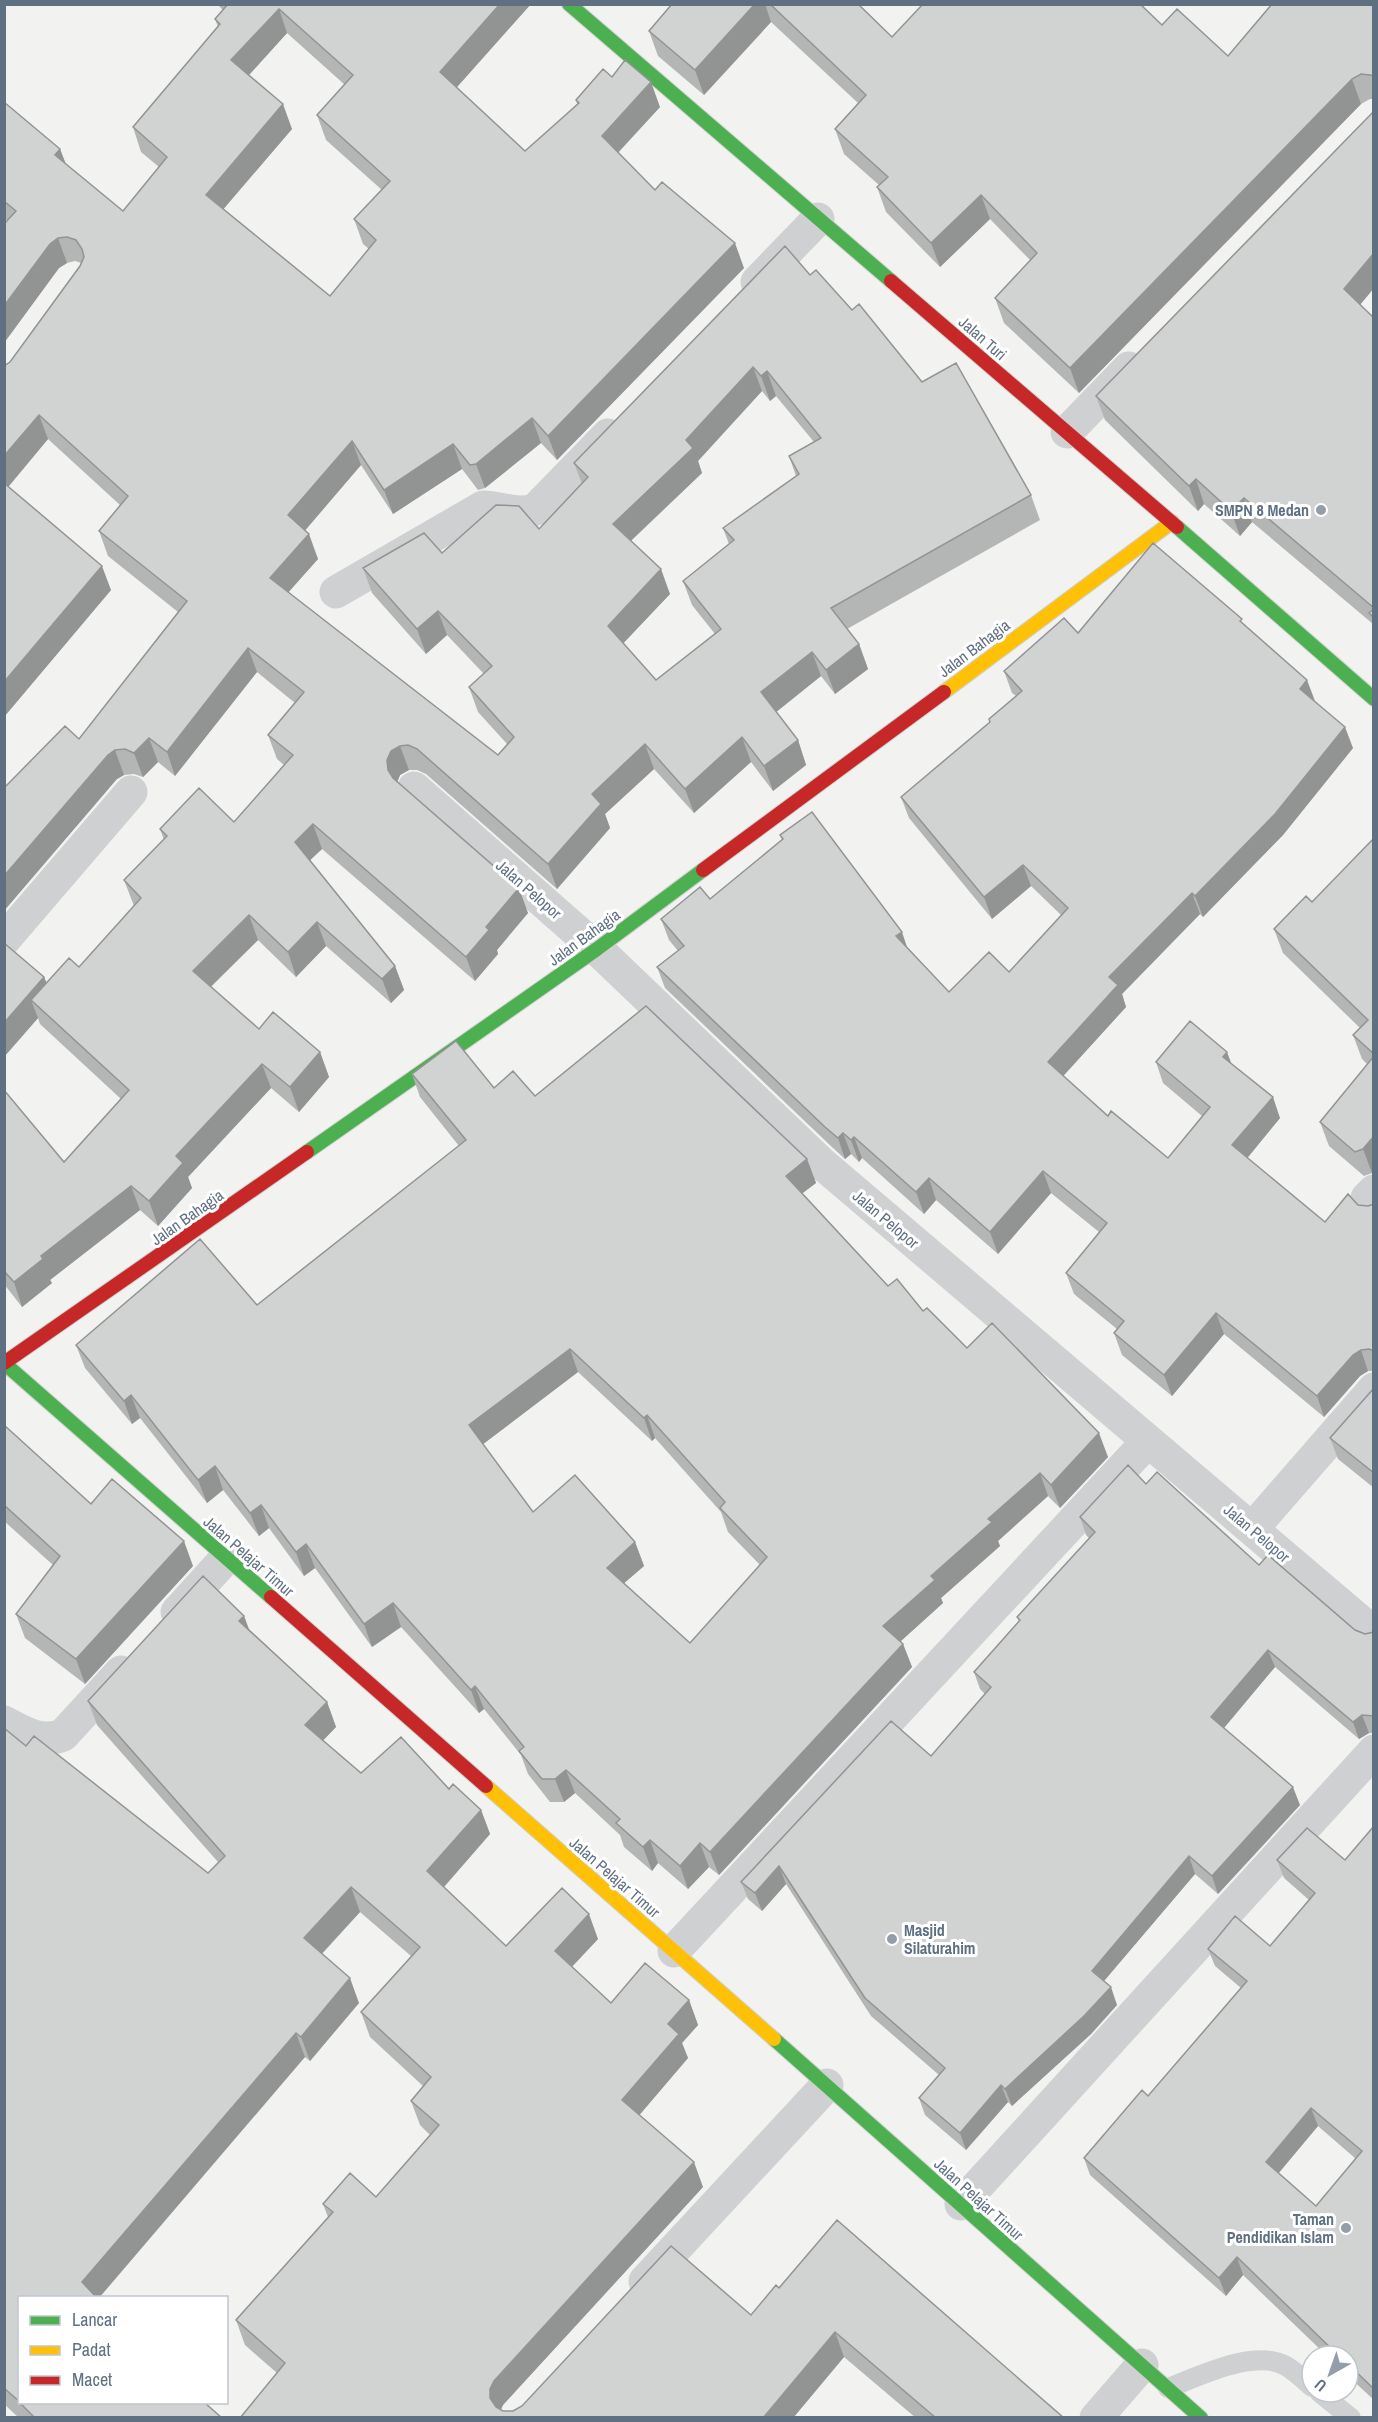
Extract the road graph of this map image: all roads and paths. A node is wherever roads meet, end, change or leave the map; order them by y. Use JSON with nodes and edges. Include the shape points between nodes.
{"nodes":[{"id":1,"x":569,"y":4,"type":"edge"},
{"id":2,"x":818,"y":219,"type":"junction"},
{"id":3,"x":735,"y":304,"type":"edge"},
{"id":4,"x":1150,"y":347,"type":"edge"},
{"id":5,"x":628,"y":415,"type":"edge"},
{"id":6,"x":1067,"y":432,"type":"junction"},
{"id":7,"x":1172,"y":522,"type":"junction"},
{"id":8,"x":336,"y":592,"type":"dead end"},
{"id":9,"x":1374,"y":699,"type":"edge"},
{"id":10,"x":414,"y":788,"type":"dead end"},
{"id":11,"x":131,"y":792,"type":"dead end"},
{"id":12,"x":4,"y":940,"type":"edge"},
{"id":13,"x":597,"y":949,"type":"junction"},
{"id":14,"x":1374,"y":1191,"type":"edge"},
{"id":15,"x":1374,"y":1209,"type":"edge"},
{"id":16,"x":4,"y":1363,"type":"edge"},
{"id":17,"x":1374,"y":1389,"type":"edge"},
{"id":18,"x":1148,"y":1442,"type":"junction"},
{"id":19,"x":1252,"y":1529,"type":"junction"},
{"id":20,"x":226,"y":1558,"type":"junction"},
{"id":21,"x":1374,"y":1633,"type":"edge"},
{"id":22,"x":4,"y":1722,"type":"edge"},
{"id":23,"x":1374,"y":1751,"type":"edge"},
{"id":24,"x":674,"y":1951,"type":"junction"},
{"id":25,"x":827,"y":2085,"type":"junction"},
{"id":26,"x":961,"y":2204,"type":"junction"},
{"id":27,"x":625,"y":2303,"type":"edge"},
{"id":28,"x":1142,"y":2366,"type":"junction"},
{"id":29,"x":1300,"y":2377,"type":"edge"},
{"id":30,"x":1167,"y":2388,"type":"junction"},
{"id":31,"x":1334,"y":2404,"type":"edge"},
{"id":32,"x":1096,"y":2418,"type":"edge"},
{"id":33,"x":1202,"y":2418,"type":"edge"},
{"id":34,"x":1351,"y":2418,"type":"edge"}],
"edges":[{"from":1,"to":2,"type":"main road","name":"Jalan Turi"},
{"from":2,"to":3,"type":"street"},
{"from":2,"to":6,"type":"main road","name":"Jalan Turi"},
{"from":4,"to":6,"type":"street"},
{"from":5,"to":8,"type":"street","via":[[536,509],[513,513],[483,507]]},
{"from":6,"to":7,"type":"main road","name":"Jalan Turi"},
{"from":7,"to":9,"type":"main road","name":"Jalan Turi"},
{"from":7,"to":13,"type":"main road","name":"Jalan Bahagia"},
{"from":10,"to":13,"type":"street","name":"Jalan Pelopor"},
{"from":11,"to":12,"type":"street"},
{"from":13,"to":16,"type":"main road","name":"Jalan Bahagia"},
{"from":13,"to":18,"type":"street","name":"Jalan Pelopor","via":[[820,1162]]},
{"from":14,"to":15,"type":"street","via":[[1367,1198]]},
{"from":16,"to":20,"type":"main road","name":"Jalan Pelajar Timur"},
{"from":17,"to":19,"type":"street"},
{"from":18,"to":19,"type":"street","name":"Jalan Pelopor"},
{"from":18,"to":24,"type":"street"},
{"from":19,"to":21,"type":"street","name":"Jalan Pelopor"},
{"from":20,"to":22,"type":"street","via":[[63,1735],[55,1739],[30,1736]]},
{"from":20,"to":24,"type":"main road","name":"Jalan Pelajar Timur"},
{"from":23,"to":26,"type":"street"},
{"from":24,"to":25,"type":"main road","name":"Jalan Pelajar Timur"},
{"from":25,"to":26,"type":"main road","name":"Jalan Pelajar Timur"},
{"from":25,"to":27,"type":"street"},
{"from":26,"to":28,"type":"main road","name":"Jalan Pelajar Timur"},
{"from":28,"to":30,"type":"main road","name":"Jalan Pelajar Timur"},
{"from":28,"to":32,"type":"street"},
{"from":29,"to":30,"type":"lane","via":[[1286,2366],[1255,2361],[1225,2366]]},
{"from":30,"to":33,"type":"main road","name":"Jalan Pelajar Timur"},
{"from":31,"to":34,"type":"lane"}]}
